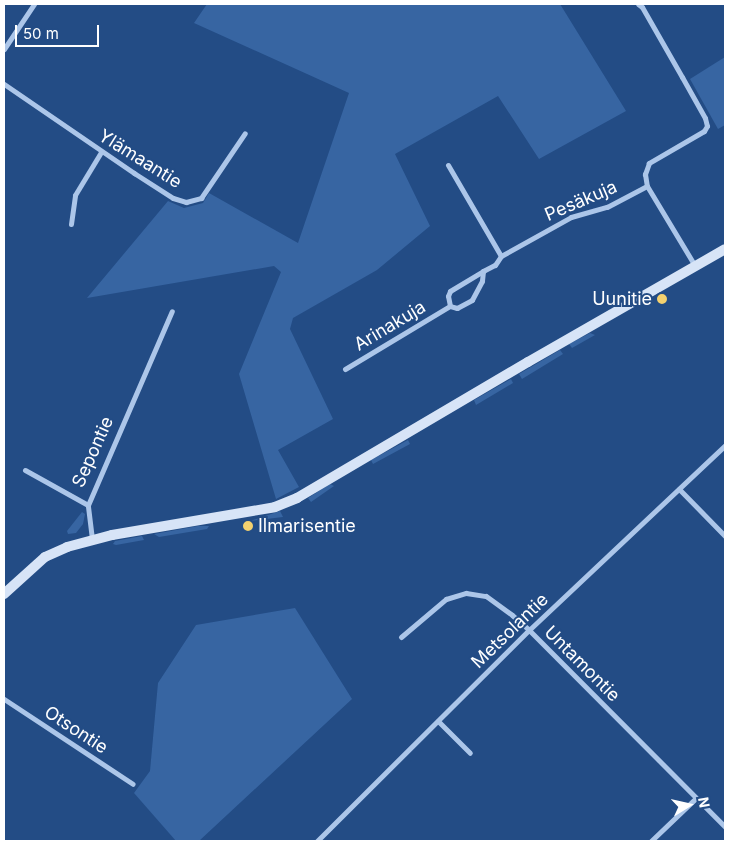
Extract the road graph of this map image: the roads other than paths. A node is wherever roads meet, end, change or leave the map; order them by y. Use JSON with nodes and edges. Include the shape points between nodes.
{"nodes":[{"id":1,"x":34,"y":4,"type":"edge"},
{"id":2,"x":638,"y":4,"type":"edge"},
{"id":3,"x":4,"y":49,"type":"edge"},
{"id":4,"x":4,"y":84,"type":"edge"},
{"id":5,"x":245,"y":133,"type":"dead end"},
{"id":6,"x":101,"y":152,"type":"junction"},
{"id":7,"x":448,"y":166,"type":"dead end"},
{"id":8,"x":647,"y":186,"type":"junction"},
{"id":9,"x":71,"y":224,"type":"dead end"},
{"id":10,"x":725,"y":249,"type":"edge"},
{"id":11,"x":501,"y":256,"type":"junction"},
{"id":12,"x":695,"y":266,"type":"junction"},
{"id":13,"x":482,"y":271,"type":"junction"},
{"id":14,"x":450,"y":306,"type":"junction"},
{"id":15,"x":172,"y":311,"type":"dead end"},
{"id":16,"x":345,"y":369,"type":"dead end"},
{"id":17,"x":725,"y":445,"type":"edge"},
{"id":18,"x":25,"y":470,"type":"dead end"},
{"id":19,"x":679,"y":489,"type":"junction"},
{"id":20,"x":88,"y":506,"type":"junction"},
{"id":21,"x":725,"y":536,"type":"edge"},
{"id":22,"x":92,"y":539,"type":"junction"},
{"id":23,"x":4,"y":594,"type":"edge"},
{"id":24,"x":529,"y":630,"type":"junction"},
{"id":25,"x":401,"y":637,"type":"dead end"},
{"id":26,"x":4,"y":699,"type":"edge"},
{"id":27,"x":438,"y":721,"type":"junction"},
{"id":28,"x":470,"y":753,"type":"dead end"},
{"id":29,"x":133,"y":784,"type":"dead end"},
{"id":30,"x":696,"y":798,"type":"junction"},
{"id":31,"x":725,"y":827,"type":"edge"},
{"id":32,"x":317,"y":841,"type":"edge"},
{"id":33,"x":651,"y":841,"type":"edge"}],
"edges":[{"from":1,"to":3,"type":"street"},
{"from":2,"to":8,"type":"street","via":[[705,118],[706,126],[704,131],[649,163],[645,174]]},
{"from":4,"to":6,"type":"street","name":"Ylämaantie"},
{"from":5,"to":6,"type":"street","name":"Ylämaantie","via":[[201,198],[186,202],[173,198]]},
{"from":6,"to":9,"type":"street","via":[[75,195]]},
{"from":7,"to":11,"type":"street"},
{"from":8,"to":11,"type":"street","name":"Pesäkuja","via":[[608,207],[571,217]]},
{"from":8,"to":12,"type":"street"},
{"from":10,"to":12,"type":"street"},
{"from":11,"to":13,"type":"street","name":"Pesäkuja","via":[[495,265]]},
{"from":12,"to":22,"type":"street","via":[[297,498],[275,507]]},
{"from":13,"to":14,"type":"street","name":"Pesäkuja","via":[[450,291]]},
{"from":13,"to":14,"type":"street","via":[[482,281],[472,300],[457,308]]},
{"from":14,"to":16,"type":"street","name":"Arinakuja"},
{"from":15,"to":20,"type":"street","name":"Sepontie"},
{"from":17,"to":19,"type":"street","name":"Metsolantie"},
{"from":18,"to":20,"type":"street"},
{"from":19,"to":21,"type":"street"},
{"from":19,"to":24,"type":"street","name":"Metsolantie"},
{"from":20,"to":22,"type":"street","name":"Sepontie"},
{"from":22,"to":23,"type":"street","via":[[45,557]]},
{"from":24,"to":25,"type":"street","name":"Untamontie","via":[[486,596],[466,593],[446,599]]},
{"from":24,"to":27,"type":"street","name":"Metsolantie"},
{"from":24,"to":30,"type":"street","name":"Untamontie"},
{"from":26,"to":29,"type":"street","name":"Otsontie"},
{"from":27,"to":28,"type":"street"},
{"from":27,"to":32,"type":"street","name":"Metsolantie"},
{"from":30,"to":31,"type":"street","name":"Untamontie"},
{"from":30,"to":33,"type":"street"}]}
